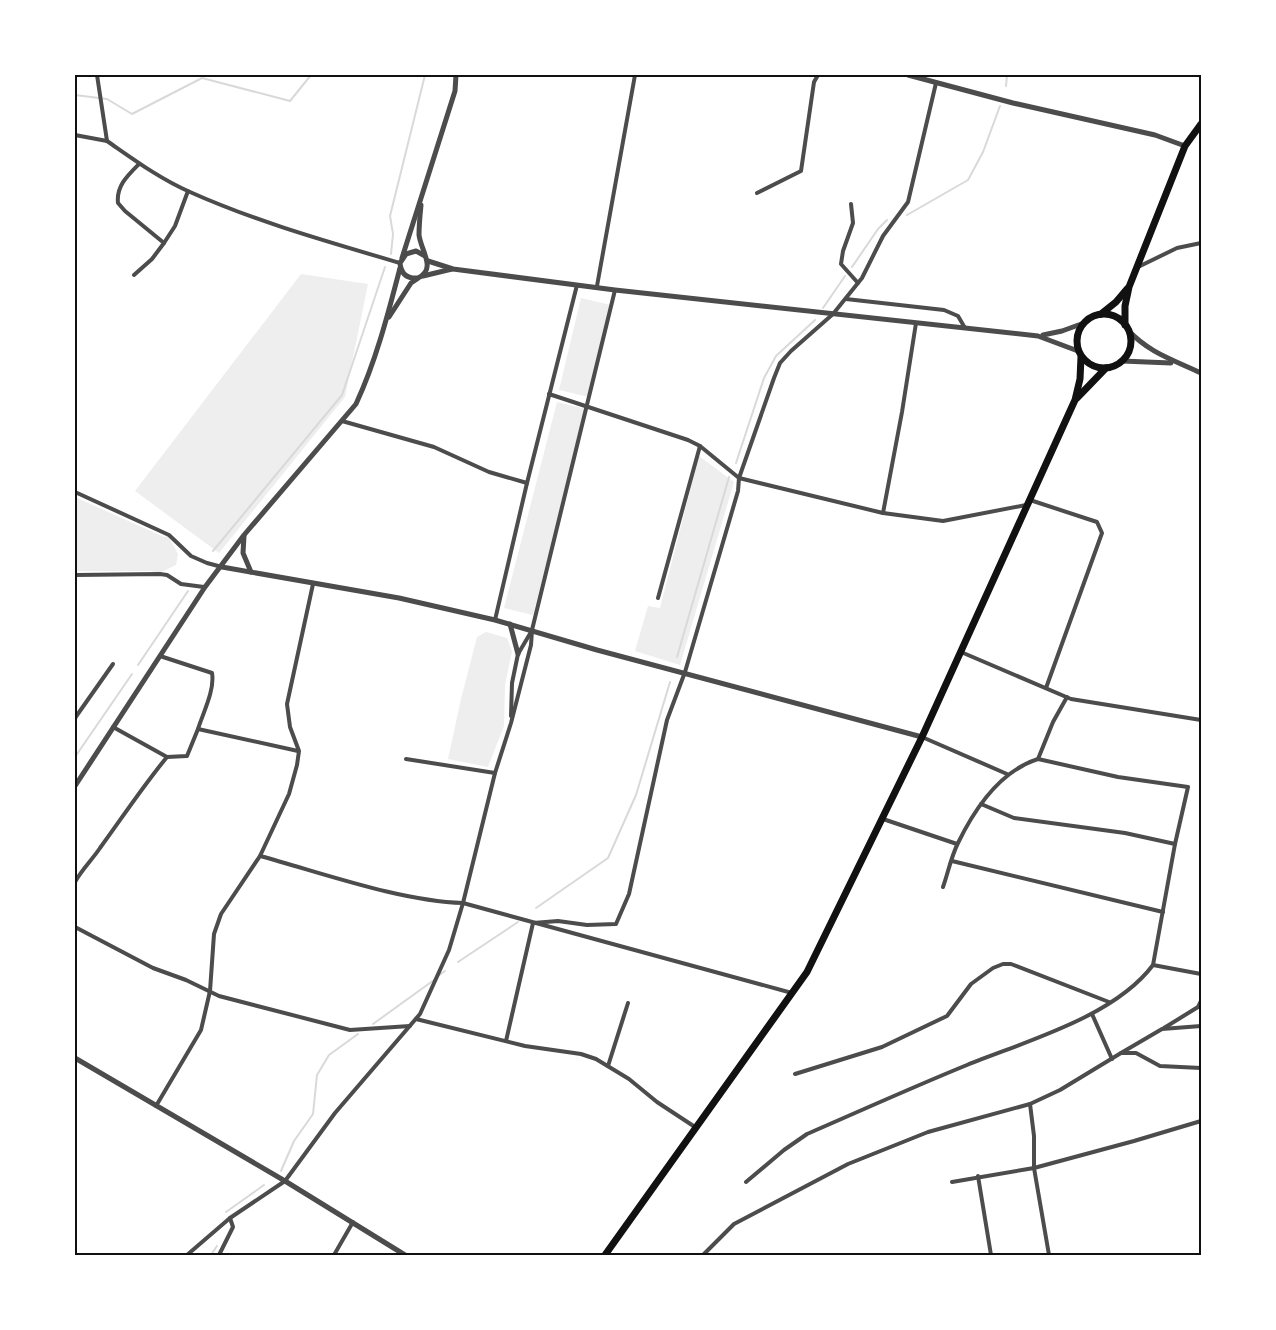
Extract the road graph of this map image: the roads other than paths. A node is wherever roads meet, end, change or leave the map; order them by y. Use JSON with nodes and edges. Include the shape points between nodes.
{"nodes":[{"id":1,"x":97,"y":75,"type":"edge"},
{"id":2,"x":456,"y":75,"type":"edge"},
{"id":3,"x":635,"y":75,"type":"edge"},
{"id":4,"x":818,"y":75,"type":"edge"},
{"id":5,"x":908,"y":75,"type":"edge"},
{"id":6,"x":936,"y":83,"type":"junction"},
{"id":7,"x":1201,"y":124,"type":"edge"},
{"id":8,"x":75,"y":135,"type":"edge"},
{"id":9,"x":107,"y":141,"type":"junction"},
{"id":10,"x":1185,"y":146,"type":"junction"},
{"id":11,"x":140,"y":164,"type":"junction"},
{"id":12,"x":188,"y":191,"type":"junction"},
{"id":13,"x":757,"y":193,"type":"dead end"},
{"id":14,"x":421,"y":200,"type":"junction"},
{"id":15,"x":851,"y":204,"type":"dead end"},
{"id":16,"x":164,"y":243,"type":"junction"},
{"id":17,"x":1201,"y":243,"type":"edge"},
{"id":18,"x":426,"y":259,"type":"junction"},
{"id":19,"x":401,"y":263,"type":"junction"},
{"id":20,"x":1136,"y":268,"type":"junction"},
{"id":21,"x":453,"y":269,"type":"junction"},
{"id":22,"x":134,"y":275,"type":"dead end"},
{"id":23,"x":420,"y":277,"type":"junction"},
{"id":24,"x":858,"y":283,"type":"junction"},
{"id":25,"x":577,"y":284,"type":"junction"},
{"id":26,"x":597,"y":286,"type":"junction"},
{"id":27,"x":1129,"y":287,"type":"junction"},
{"id":28,"x":615,"y":290,"type":"junction"},
{"id":29,"x":845,"y":299,"type":"junction"},
{"id":30,"x":833,"y":314,"type":"junction"},
{"id":31,"x":1101,"y":314,"type":"junction"},
{"id":32,"x":916,"y":323,"type":"junction"},
{"id":33,"x":1084,"y":323,"type":"junction"},
{"id":34,"x":385,"y":324,"type":"junction"},
{"id":35,"x":965,"y":328,"type":"junction"},
{"id":36,"x":1127,"y":328,"type":"junction"},
{"id":37,"x":1038,"y":336,"type":"junction"},
{"id":38,"x":1080,"y":354,"type":"junction"},
{"id":39,"x":1122,"y":361,"type":"junction"},
{"id":40,"x":1179,"y":364,"type":"junction"},
{"id":41,"x":1106,"y":368,"type":"junction"},
{"id":42,"x":1201,"y":373,"type":"edge"},
{"id":43,"x":549,"y":394,"type":"junction"},
{"id":44,"x":1075,"y":400,"type":"junction"},
{"id":45,"x":588,"y":406,"type":"junction"},
{"id":46,"x":342,"y":420,"type":"junction"},
{"id":47,"x":700,"y":446,"type":"junction"},
{"id":48,"x":739,"y":478,"type":"junction"},
{"id":49,"x":527,"y":483,"type":"junction"},
{"id":50,"x":75,"y":492,"type":"edge"},
{"id":51,"x":1028,"y":502,"type":"junction"},
{"id":52,"x":883,"y":513,"type":"junction"},
{"id":53,"x":244,"y":535,"type":"junction"},
{"id":54,"x":222,"y":567,"type":"junction"},
{"id":55,"x":251,"y":572,"type":"junction"},
{"id":56,"x":75,"y":575,"type":"edge"},
{"id":57,"x":313,"y":584,"type":"junction"},
{"id":58,"x":205,"y":587,"type":"junction"},
{"id":59,"x":658,"y":598,"type":"dead end"},
{"id":60,"x":495,"y":620,"type":"junction"},
{"id":61,"x":510,"y":624,"type":"junction"},
{"id":62,"x":532,"y":630,"type":"junction"},
{"id":63,"x":960,"y":652,"type":"junction"},
{"id":64,"x":518,"y":654,"type":"junction"},
{"id":65,"x":160,"y":656,"type":"junction"},
{"id":66,"x":113,"y":664,"type":"dead end"},
{"id":67,"x":686,"y":672,"type":"junction"},
{"id":68,"x":1046,"y":688,"type":"junction"},
{"id":69,"x":1067,"y":697,"type":"junction"},
{"id":70,"x":75,"y":718,"type":"edge"},
{"id":71,"x":1201,"y":720,"type":"edge"},
{"id":72,"x":511,"y":723,"type":"junction"},
{"id":73,"x":113,"y":727,"type":"junction"},
{"id":74,"x":198,"y":729,"type":"junction"},
{"id":75,"x":922,"y":737,"type":"junction"},
{"id":76,"x":298,"y":751,"type":"junction"},
{"id":77,"x":167,"y":757,"type":"junction"},
{"id":78,"x":406,"y":759,"type":"dead end"},
{"id":79,"x":1038,"y":759,"type":"junction"},
{"id":80,"x":495,"y":773,"type":"junction"},
{"id":81,"x":1007,"y":774,"type":"junction"},
{"id":82,"x":75,"y":786,"type":"edge"},
{"id":83,"x":981,"y":804,"type":"junction"},
{"id":84,"x":882,"y":818,"type":"junction"},
{"id":85,"x":957,"y":844,"type":"junction"},
{"id":86,"x":1175,"y":844,"type":"junction"},
{"id":87,"x":260,"y":856,"type":"junction"},
{"id":88,"x":951,"y":861,"type":"junction"},
{"id":89,"x":75,"y":882,"type":"edge"},
{"id":90,"x":943,"y":887,"type":"dead end"},
{"id":91,"x":464,"y":903,"type":"junction"},
{"id":92,"x":1163,"y":912,"type":"junction"},
{"id":93,"x":533,"y":923,"type":"junction"},
{"id":94,"x":75,"y":927,"type":"edge"},
{"id":95,"x":1153,"y":965,"type":"junction"},
{"id":96,"x":1200,"y":975,"type":"edge"},
{"id":97,"x":210,"y":991,"type":"junction"},
{"id":98,"x":793,"y":993,"type":"junction"},
{"id":99,"x":1201,"y":1001,"type":"edge"},
{"id":100,"x":1110,"y":1002,"type":"junction"},
{"id":101,"x":628,"y":1003,"type":"dead end"},
{"id":102,"x":1092,"y":1014,"type":"junction"},
{"id":103,"x":416,"y":1019,"type":"junction"},
{"id":104,"x":410,"y":1026,"type":"junction"},
{"id":105,"x":1201,"y":1026,"type":"edge"},
{"id":106,"x":1162,"y":1029,"type":"junction"},
{"id":107,"x":506,"y":1041,"type":"junction"},
{"id":108,"x":1121,"y":1053,"type":"junction"},
{"id":109,"x":75,"y":1058,"type":"edge"},
{"id":110,"x":1112,"y":1059,"type":"junction"},
{"id":111,"x":608,"y":1066,"type":"junction"},
{"id":112,"x":1201,"y":1068,"type":"edge"},
{"id":113,"x":795,"y":1074,"type":"dead end"},
{"id":114,"x":1030,"y":1104,"type":"junction"},
{"id":115,"x":156,"y":1107,"type":"junction"},
{"id":116,"x":1201,"y":1121,"type":"edge"},
{"id":117,"x":696,"y":1128,"type":"junction"},
{"id":118,"x":1034,"y":1168,"type":"junction"},
{"id":119,"x":978,"y":1176,"type":"junction"},
{"id":120,"x":285,"y":1181,"type":"junction"},
{"id":121,"x":746,"y":1182,"type":"dead end"},
{"id":122,"x":952,"y":1182,"type":"dead end"},
{"id":123,"x":230,"y":1218,"type":"junction"},
{"id":124,"x":353,"y":1222,"type":"junction"},
{"id":125,"x":187,"y":1255,"type":"edge"},
{"id":126,"x":219,"y":1255,"type":"edge"},
{"id":127,"x":334,"y":1255,"type":"edge"},
{"id":128,"x":405,"y":1255,"type":"edge"},
{"id":129,"x":604,"y":1255,"type":"edge"},
{"id":130,"x":703,"y":1255,"type":"edge"},
{"id":131,"x":991,"y":1255,"type":"edge"},
{"id":132,"x":1049,"y":1255,"type":"edge"}],
"edges":[{"from":1,"to":9,"type":"street"},
{"from":2,"to":14,"type":"street","via":[[455,91]]},
{"from":3,"to":26,"type":"street"},
{"from":4,"to":13,"type":"street","via":[[801,171]]},
{"from":5,"to":6,"type":"street"},
{"from":6,"to":10,"type":"street","via":[[1155,135]]},
{"from":6,"to":24,"type":"street","via":[[908,202],[883,236]]},
{"from":7,"to":10,"type":"highway"},
{"from":8,"to":9,"type":"street"},
{"from":9,"to":11,"type":"street"},
{"from":10,"to":20,"type":"highway"},
{"from":11,"to":12,"type":"street"},
{"from":11,"to":16,"type":"street","via":[[123,180],[118,203]]},
{"from":12,"to":16,"type":"street"},
{"from":12,"to":19,"type":"street","via":[[282,228]]},
{"from":14,"to":18,"type":"street","via":[[419,236]]},
{"from":14,"to":19,"type":"street"},
{"from":15,"to":24,"type":"street","via":[[853,223],[841,264]]},
{"from":16,"to":22,"type":"street"},
{"from":17,"to":20,"type":"street","via":[[1177,248]]},
{"from":18,"to":19,"type":"street","via":[[421,252],[410,251]]},
{"from":18,"to":21,"type":"street"},
{"from":18,"to":23,"type":"street","via":[[426,272]]},
{"from":19,"to":23,"type":"street","via":[[407,277]]},
{"from":19,"to":34,"type":"street"},
{"from":20,"to":27,"type":"highway"},
{"from":21,"to":23,"type":"street"},
{"from":21,"to":25,"type":"street"},
{"from":23,"to":34,"type":"street","via":[[406,290]]},
{"from":24,"to":29,"type":"street"},
{"from":25,"to":26,"type":"street"},
{"from":25,"to":43,"type":"street"},
{"from":26,"to":28,"type":"street"},
{"from":27,"to":31,"type":"highway"},
{"from":27,"to":36,"type":"highway","via":[[1125,306]]},
{"from":28,"to":30,"type":"street"},
{"from":28,"to":45,"type":"street"},
{"from":29,"to":30,"type":"street"},
{"from":29,"to":35,"type":"street","via":[[945,310],[958,316]]},
{"from":30,"to":32,"type":"street"},
{"from":30,"to":48,"type":"street","via":[[780,363]]},
{"from":31,"to":33,"type":"highway"},
{"from":31,"to":36,"type":"highway","via":[[1110,315]]},
{"from":32,"to":35,"type":"street"},
{"from":32,"to":52,"type":"street"},
{"from":33,"to":37,"type":"street"},
{"from":33,"to":38,"type":"highway","via":[[1077,336]]},
{"from":34,"to":46,"type":"street","via":[[366,382],[356,404]]},
{"from":35,"to":37,"type":"street"},
{"from":36,"to":39,"type":"highway","via":[[1130,346]]},
{"from":36,"to":40,"type":"street","via":[[1146,347]]},
{"from":37,"to":38,"type":"street"},
{"from":38,"to":41,"type":"highway","via":[[1096,368]]},
{"from":38,"to":44,"type":"highway"},
{"from":39,"to":40,"type":"street"},
{"from":39,"to":41,"type":"highway"},
{"from":40,"to":42,"type":"street"},
{"from":41,"to":44,"type":"highway"},
{"from":43,"to":45,"type":"street"},
{"from":43,"to":49,"type":"street"},
{"from":44,"to":51,"type":"highway"},
{"from":45,"to":47,"type":"street"},
{"from":45,"to":62,"type":"street"},
{"from":46,"to":49,"type":"street","via":[[434,447],[489,472]]},
{"from":46,"to":53,"type":"street"},
{"from":47,"to":48,"type":"street"},
{"from":47,"to":59,"type":"street"},
{"from":48,"to":52,"type":"street"},
{"from":48,"to":67,"type":"street"},
{"from":49,"to":60,"type":"street"},
{"from":50,"to":54,"type":"street","via":[[169,536],[191,556]]},
{"from":51,"to":52,"type":"street","via":[[943,521]]},
{"from":51,"to":63,"type":"highway"},
{"from":51,"to":68,"type":"street","via":[[1097,522],[1102,533]]},
{"from":53,"to":54,"type":"street"},
{"from":53,"to":55,"type":"street","via":[[243,553]]},
{"from":54,"to":55,"type":"street"},
{"from":54,"to":58,"type":"street"},
{"from":55,"to":57,"type":"street"},
{"from":56,"to":58,"type":"street","via":[[160,574],[182,584]]},
{"from":57,"to":60,"type":"street"},
{"from":57,"to":76,"type":"street","via":[[287,704]]},
{"from":58,"to":65,"type":"street"},
{"from":60,"to":61,"type":"street"},
{"from":61,"to":62,"type":"street"},
{"from":61,"to":64,"type":"street"},
{"from":62,"to":64,"type":"street"},
{"from":62,"to":67,"type":"street"},
{"from":62,"to":72,"type":"street"},
{"from":63,"to":68,"type":"street"},
{"from":63,"to":75,"type":"highway"},
{"from":64,"to":72,"type":"street","via":[[512,682]]},
{"from":65,"to":73,"type":"street"},
{"from":65,"to":74,"type":"street","via":[[212,673]]},
{"from":66,"to":70,"type":"street"},
{"from":67,"to":75,"type":"street"},
{"from":67,"to":93,"type":"street","via":[[667,720],[629,894],[616,924]]},
{"from":68,"to":69,"type":"street"},
{"from":69,"to":71,"type":"street"},
{"from":69,"to":79,"type":"street"},
{"from":72,"to":80,"type":"street"},
{"from":73,"to":77,"type":"street"},
{"from":73,"to":82,"type":"street"},
{"from":74,"to":76,"type":"street"},
{"from":74,"to":77,"type":"street","via":[[187,756]]},
{"from":75,"to":81,"type":"street"},
{"from":75,"to":84,"type":"highway"},
{"from":76,"to":87,"type":"street","via":[[289,794]]},
{"from":77,"to":89,"type":"street"},
{"from":78,"to":80,"type":"street"},
{"from":79,"to":81,"type":"street"},
{"from":79,"to":86,"type":"street","via":[[1188,787]]},
{"from":80,"to":91,"type":"street"},
{"from":81,"to":83,"type":"street"},
{"from":83,"to":85,"type":"street"},
{"from":83,"to":86,"type":"street","via":[[1014,818]]},
{"from":84,"to":85,"type":"street"},
{"from":84,"to":98,"type":"highway"},
{"from":85,"to":88,"type":"street"},
{"from":86,"to":92,"type":"street"},
{"from":87,"to":91,"type":"street","via":[[372,887],[438,902]]},
{"from":87,"to":97,"type":"street","via":[[221,914],[214,934]]},
{"from":88,"to":90,"type":"street"},
{"from":88,"to":92,"type":"street"},
{"from":91,"to":93,"type":"street"},
{"from":91,"to":103,"type":"street","via":[[438,976]]},
{"from":92,"to":95,"type":"street"},
{"from":93,"to":98,"type":"street"},
{"from":93,"to":107,"type":"street"},
{"from":94,"to":97,"type":"street","via":[[153,968]]},
{"from":95,"to":96,"type":"street"},
{"from":95,"to":100,"type":"street","via":[[1143,978]]},
{"from":97,"to":104,"type":"street","via":[[350,1030]]},
{"from":97,"to":115,"type":"street","via":[[201,1030]]},
{"from":98,"to":117,"type":"highway"},
{"from":99,"to":106,"type":"street","via":[[1198,1007]]},
{"from":100,"to":102,"type":"street"},
{"from":100,"to":113,"type":"street","via":[[1003,964],[970,984],[947,1016],[882,1047]]},
{"from":101,"to":111,"type":"street"},
{"from":102,"to":110,"type":"street"},
{"from":102,"to":121,"type":"street","via":[[807,1134]]},
{"from":103,"to":104,"type":"street"},
{"from":103,"to":107,"type":"street"},
{"from":104,"to":120,"type":"street","via":[[335,1113]]},
{"from":105,"to":106,"type":"street"},
{"from":106,"to":108,"type":"street"},
{"from":107,"to":111,"type":"street","via":[[581,1054]]},
{"from":108,"to":110,"type":"street"},
{"from":108,"to":112,"type":"street","via":[[1136,1053],[1160,1066]]},
{"from":109,"to":115,"type":"street"},
{"from":110,"to":114,"type":"street"},
{"from":111,"to":117,"type":"street"},
{"from":114,"to":118,"type":"street"},
{"from":114,"to":130,"type":"street","via":[[928,1132],[848,1164],[734,1224]]},
{"from":115,"to":120,"type":"street"},
{"from":116,"to":118,"type":"street"},
{"from":117,"to":129,"type":"highway"},
{"from":118,"to":119,"type":"street"},
{"from":118,"to":132,"type":"street"},
{"from":119,"to":122,"type":"street"},
{"from":119,"to":131,"type":"street"},
{"from":120,"to":123,"type":"street"},
{"from":120,"to":124,"type":"street"},
{"from":123,"to":125,"type":"street"},
{"from":123,"to":126,"type":"street","via":[[233,1227]]},
{"from":124,"to":127,"type":"street"},
{"from":124,"to":128,"type":"street"}]}
